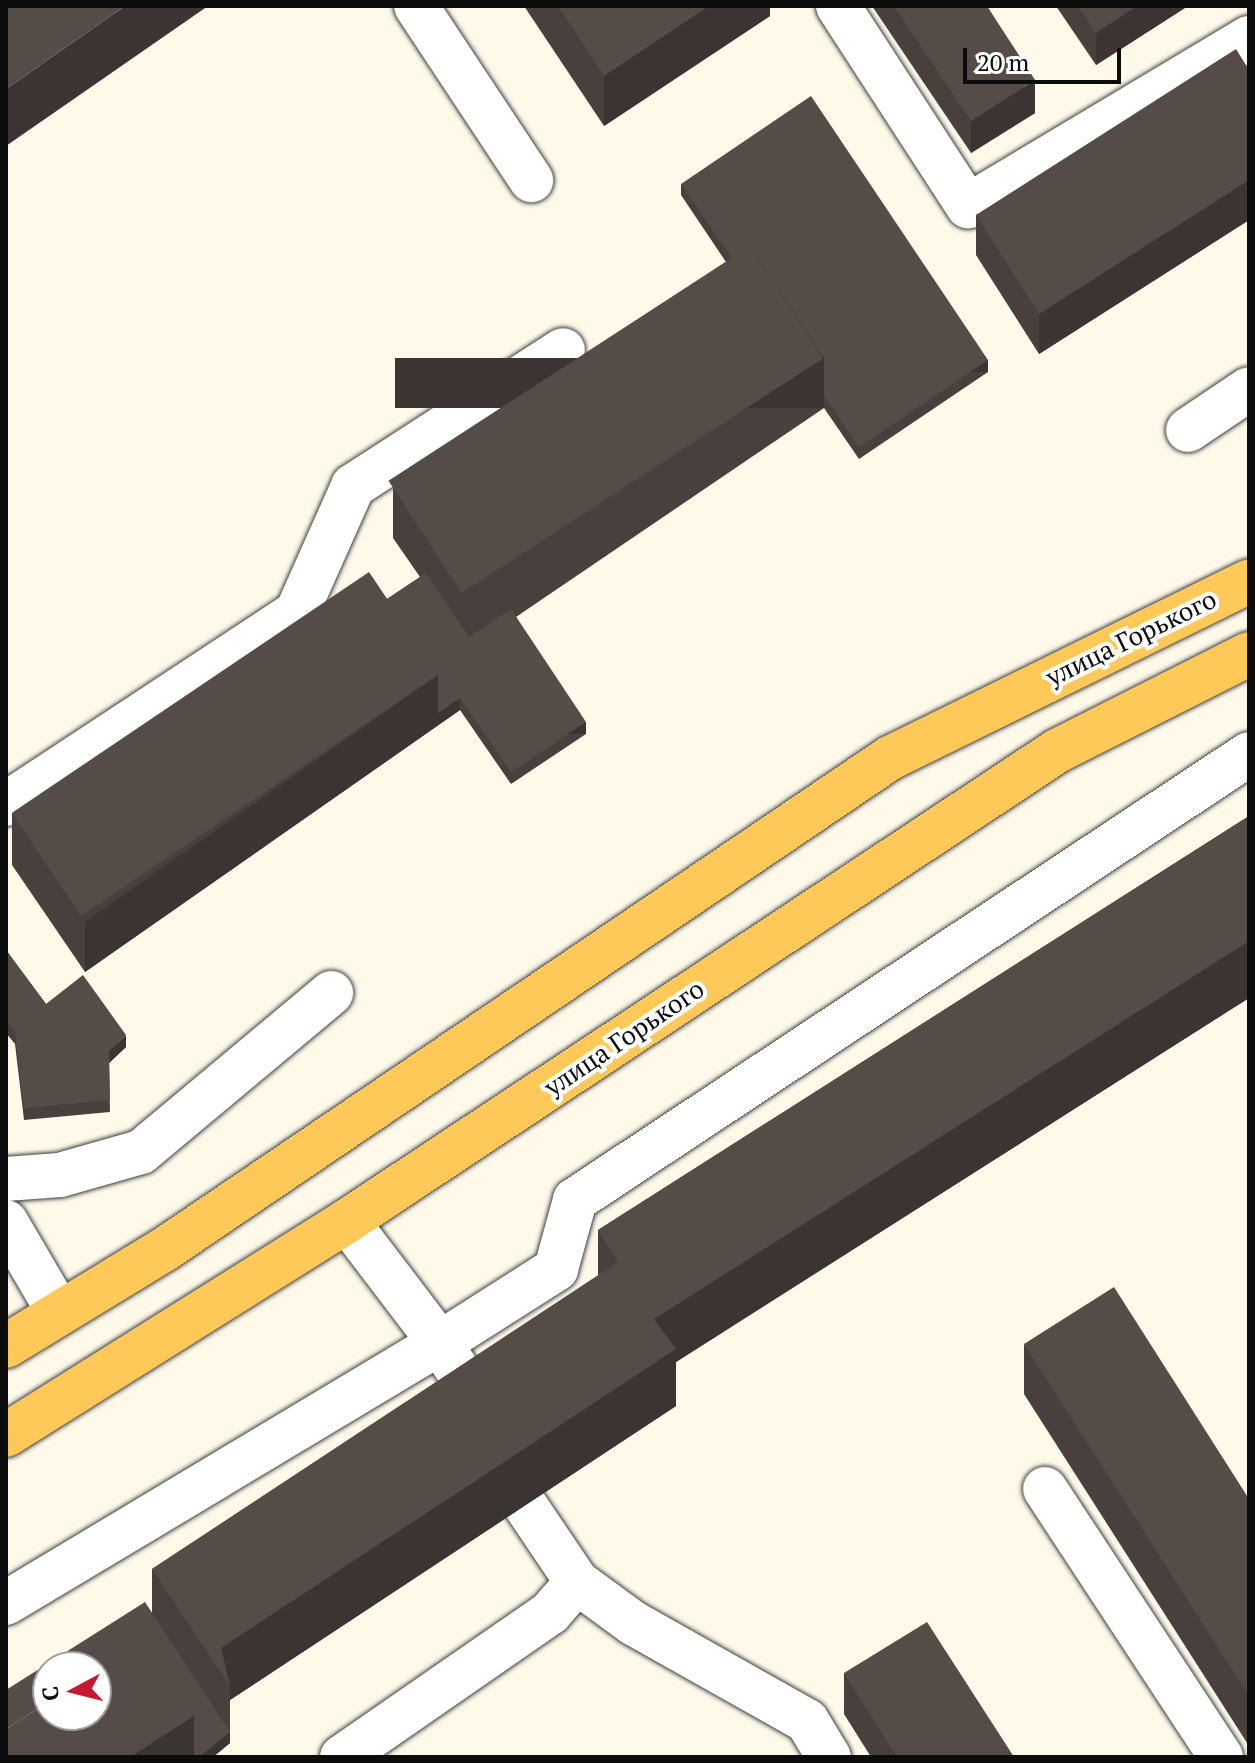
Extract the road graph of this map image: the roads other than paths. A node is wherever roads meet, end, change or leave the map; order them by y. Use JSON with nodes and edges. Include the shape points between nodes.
{"nodes":[{"id":1,"x":416,"y":6,"type":"edge"},
{"id":2,"x":838,"y":6,"type":"edge"},
{"id":3,"x":1249,"y":38,"type":"edge"},
{"id":4,"x":531,"y":180,"type":"dead end"},
{"id":5,"x":563,"y":350,"type":"dead end"},
{"id":6,"x":1249,"y":389,"type":"edge"},
{"id":7,"x":1188,"y":430,"type":"dead end"},
{"id":8,"x":1249,"y":581,"type":"edge"},
{"id":9,"x":1249,"y":654,"type":"edge"},
{"id":10,"x":1249,"y":754,"type":"edge"},
{"id":11,"x":6,"y":804,"type":"edge"},
{"id":12,"x":331,"y":993,"type":"dead end"},
{"id":13,"x":6,"y":1179,"type":"edge"},
{"id":14,"x":347,"y":1221,"type":"junction"},
{"id":15,"x":6,"y":1222,"type":"edge"},
{"id":16,"x":58,"y":1311,"type":"junction"},
{"id":17,"x":440,"y":1343,"type":"junction"},
{"id":18,"x":6,"y":1346,"type":"edge"},
{"id":19,"x":469,"y":1402,"type":"edge"},
{"id":20,"x":6,"y":1435,"type":"edge"},
{"id":21,"x":1045,"y":1489,"type":"dead end"},
{"id":22,"x":525,"y":1505,"type":"edge"},
{"id":23,"x":577,"y":1582,"type":"junction"},
{"id":24,"x":6,"y":1603,"type":"edge"},
{"id":25,"x":342,"y":1757,"type":"edge"},
{"id":26,"x":829,"y":1757,"type":"edge"},
{"id":27,"x":1221,"y":1757,"type":"edge"}],
"edges":[{"from":1,"to":4,"type":"lane"},
{"from":2,"to":3,"type":"lane","via":[[968,206]]},
{"from":5,"to":11,"type":"lane","via":[[353,486],[297,612]]},
{"from":6,"to":7,"type":"lane"},
{"from":8,"to":16,"type":"main road","name":"улица Горького","via":[[890,758],[165,1249]]},
{"from":9,"to":14,"type":"main road","name":"улица Горького","via":[[1057,751]]},
{"from":10,"to":17,"type":"lane","via":[[575,1200],[556,1269]]},
{"from":12,"to":13,"type":"lane","via":[[141,1152],[60,1175]]},
{"from":14,"to":17,"type":"lane"},
{"from":14,"to":20,"type":"main road","name":"улица Горького"},
{"from":15,"to":16,"type":"lane"},
{"from":16,"to":18,"type":"main road","name":"улица Горького"},
{"from":17,"to":19,"type":"lane","via":[[462,1376]]},
{"from":17,"to":24,"type":"lane"},
{"from":21,"to":27,"type":"lane"},
{"from":22,"to":23,"type":"lane"},
{"from":23,"to":25,"type":"lane","via":[[550,1613]]},
{"from":23,"to":26,"type":"lane","via":[[633,1623],[807,1721]]}]}
